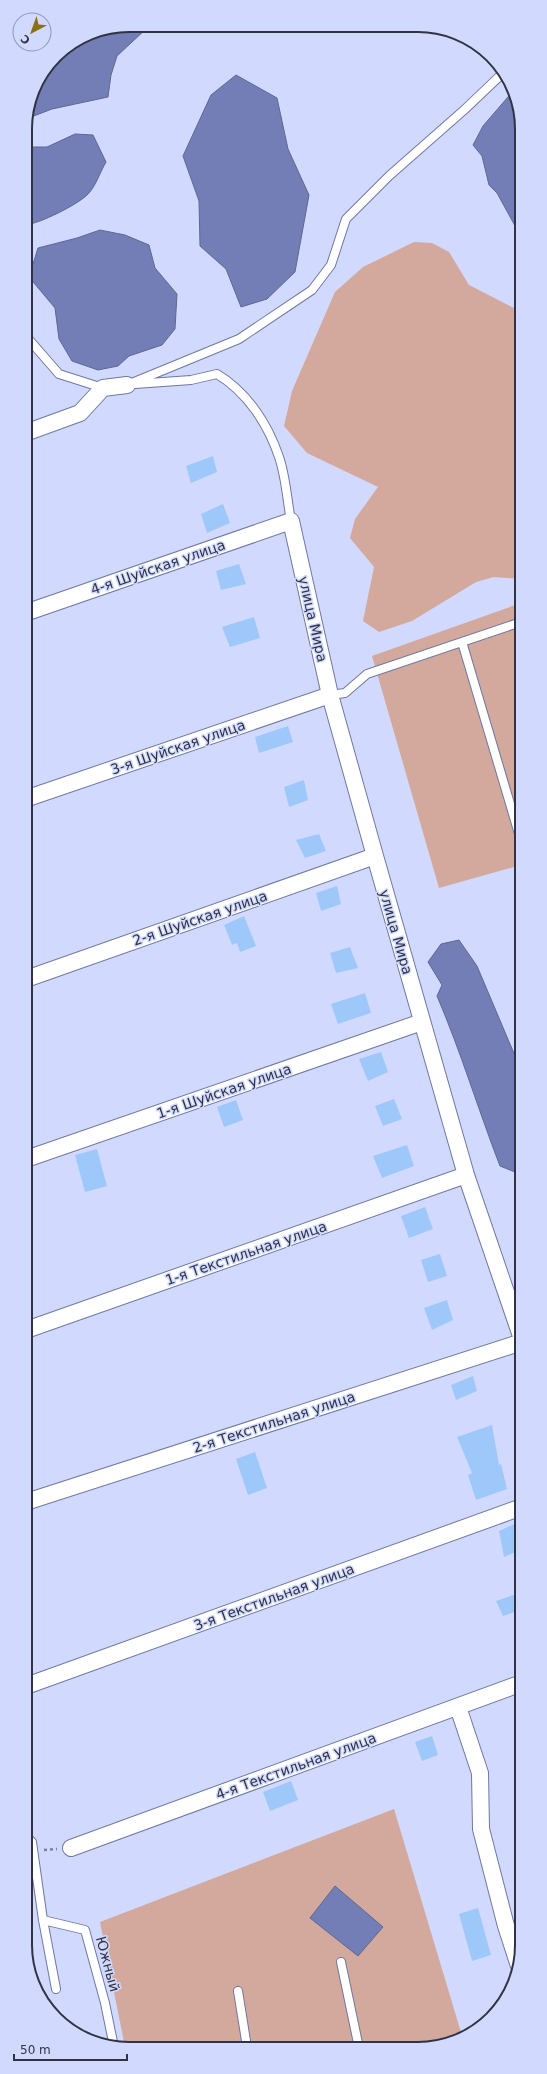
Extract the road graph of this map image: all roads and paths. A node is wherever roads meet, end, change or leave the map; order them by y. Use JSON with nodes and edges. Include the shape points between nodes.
{"nodes":[{"id":1,"x":500,"y":76,"type":"edge"},
{"id":2,"x":32,"y":343,"type":"edge"},
{"id":3,"x":127,"y":385,"type":"junction"},
{"id":4,"x":103,"y":388,"type":"junction"},
{"id":5,"x":32,"y":430,"type":"edge"},
{"id":6,"x":291,"y":521,"type":"junction"},
{"id":7,"x":32,"y":610,"type":"edge"},
{"id":8,"x":515,"y":624,"type":"edge"},
{"id":9,"x":462,"y":642,"type":"junction"},
{"id":10,"x":330,"y":695,"type":"junction"},
{"id":11,"x":32,"y":797,"type":"edge"},
{"id":12,"x":515,"y":821,"type":"edge"},
{"id":13,"x":375,"y":856,"type":"junction"},
{"id":14,"x":32,"y":978,"type":"edge"},
{"id":15,"x":422,"y":1022,"type":"junction"},
{"id":16,"x":32,"y":1157,"type":"edge"},
{"id":17,"x":466,"y":1176,"type":"junction"},
{"id":18,"x":515,"y":1319,"type":"edge"},
{"id":19,"x":32,"y":1328,"type":"edge"},
{"id":20,"x":515,"y":1344,"type":"edge"},
{"id":21,"x":32,"y":1500,"type":"edge"},
{"id":22,"x":515,"y":1510,"type":"edge"},
{"id":23,"x":32,"y":1684,"type":"edge"},
{"id":24,"x":515,"y":1686,"type":"edge"},
{"id":25,"x":458,"y":1706,"type":"junction"},
{"id":26,"x":32,"y":1842,"type":"edge"},
{"id":27,"x":71,"y":1848,"type":"joint"},
{"id":28,"x":34,"y":1851,"type":"junction"},
{"id":29,"x":43,"y":1920,"type":"junction"},
{"id":30,"x":515,"y":1953,"type":"edge"},
{"id":31,"x":341,"y":1962,"type":"dead end"},
{"id":32,"x":56,"y":1989,"type":"dead end"},
{"id":33,"x":238,"y":1991,"type":"dead end"},
{"id":34,"x":113,"y":2040,"type":"edge"},
{"id":35,"x":246,"y":2042,"type":"edge"},
{"id":36,"x":358,"y":2042,"type":"edge"}],
"edges":[{"from":1,"to":3,"type":"lane","via":[[389,176],[346,219],[331,265],[312,290],[239,339]]},
{"from":2,"to":4,"type":"lane","via":[[58,374]]},
{"from":3,"to":4,"type":"street"},
{"from":3,"to":6,"type":"lane","via":[[191,380],[217,374],[234,384],[258,413],[279,458]]},
{"from":4,"to":5,"type":"street","via":[[80,413]]},
{"from":6,"to":7,"type":"street","name":"4-я Шуйская улица"},
{"from":6,"to":10,"type":"street","name":"улица Мира"},
{"from":8,"to":9,"type":"lane"},
{"from":9,"to":10,"type":"lane","via":[[367,674],[345,693]]},
{"from":9,"to":12,"type":"lane"},
{"from":10,"to":11,"type":"street","name":"3-я Шуйская улица"},
{"from":10,"to":13,"type":"street","name":"улица Мира"},
{"from":13,"to":14,"type":"street","name":"2-я Шуйская улица"},
{"from":13,"to":15,"type":"street","name":"улица Мира"},
{"from":15,"to":16,"type":"street","name":"1-я Шуйская улица"},
{"from":15,"to":17,"type":"street","name":"улица Мира"},
{"from":17,"to":18,"type":"street","name":"улица Мира"},
{"from":17,"to":19,"type":"street","name":"1-я Текстильная улица"},
{"from":20,"to":21,"type":"street","name":"2-я Текстильная улица"},
{"from":22,"to":23,"type":"street","name":"3-я Текстильная улица"},
{"from":24,"to":25,"type":"street","name":"4-я Текстильная улица"},
{"from":25,"to":27,"type":"street","name":"4-я Текстильная улица"},
{"from":25,"to":30,"type":"street","via":[[480,1772],[481,1829]]},
{"from":26,"to":28,"type":"lane"},
{"from":27,"to":28,"type":"path"},
{"from":28,"to":29,"type":"lane"},
{"from":29,"to":32,"type":"lane"},
{"from":29,"to":34,"type":"lane","name":"Южный","via":[[85,1930]]},
{"from":31,"to":36,"type":"lane"},
{"from":33,"to":35,"type":"lane"}]}
